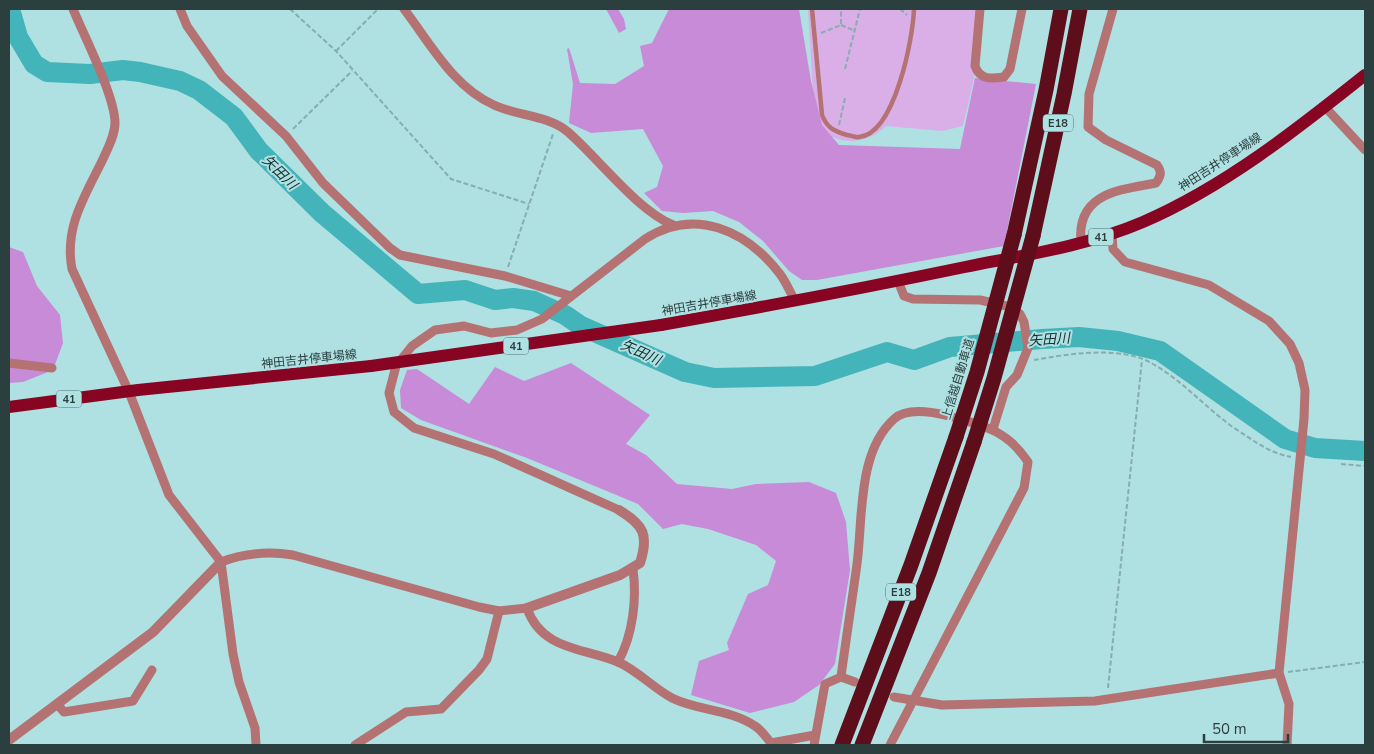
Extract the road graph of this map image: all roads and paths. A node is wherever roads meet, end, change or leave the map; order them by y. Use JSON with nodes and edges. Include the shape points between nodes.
{"nodes":[{"id":1,"x":73,"y":9,"type":"edge"},
{"id":2,"x":180,"y":9,"type":"edge"},
{"id":3,"x":290,"y":9,"type":"edge"},
{"id":4,"x":378,"y":9,"type":"edge"},
{"id":5,"x":404,"y":9,"type":"edge"},
{"id":6,"x":812,"y":9,"type":"edge"},
{"id":7,"x":841,"y":9,"type":"edge"},
{"id":8,"x":860,"y":9,"type":"edge"},
{"id":9,"x":914,"y":9,"type":"edge"},
{"id":10,"x":980,"y":9,"type":"edge"},
{"id":11,"x":1022,"y":9,"type":"edge"},
{"id":12,"x":1061,"y":9,"type":"edge"},
{"id":13,"x":1080,"y":9,"type":"edge"},
{"id":14,"x":1113,"y":9,"type":"edge"},
{"id":15,"x":841,"y":25,"type":"junction"},
{"id":16,"x":855,"y":31,"type":"junction"},
{"id":17,"x":814,"y":37,"type":"junction"},
{"id":18,"x":336,"y":51,"type":"junction"},
{"id":19,"x":845,"y":69,"type":"dead end"},
{"id":20,"x":352,"y":71,"type":"junction"},
{"id":21,"x":1365,"y":75,"type":"edge"},
{"id":22,"x":845,"y":98,"type":"dead end"},
{"id":23,"x":1325,"y":107,"type":"junction"},
{"id":24,"x":556,"y":125,"type":"junction"},
{"id":25,"x":838,"y":132,"type":"junction"},
{"id":26,"x":286,"y":136,"type":"junction"},
{"id":27,"x":1365,"y":150,"type":"edge"},
{"id":28,"x":529,"y":204,"type":"junction"},
{"id":29,"x":673,"y":226,"type":"junction"},
{"id":30,"x":1112,"y":234,"type":"junction"},
{"id":31,"x":1081,"y":243,"type":"junction"},
{"id":32,"x":505,"y":276,"type":"junction"},
{"id":33,"x":898,"y":281,"type":"junction"},
{"id":34,"x":571,"y":296,"type":"junction"},
{"id":35,"x":795,"y":301,"type":"junction"},
{"id":36,"x":1142,"y":360,"type":"junction"},
{"id":37,"x":1023,"y":362,"type":"junction"},
{"id":38,"x":9,"y":364,"type":"edge"},
{"id":39,"x":52,"y":368,"type":"dead end"},
{"id":40,"x":129,"y":392,"type":"junction"},
{"id":41,"x":9,"y":407,"type":"edge"},
{"id":42,"x":993,"y":429,"type":"junction"},
{"id":43,"x":1301,"y":459,"type":"junction"},
{"id":44,"x":1341,"y":464,"type":"dead end"},
{"id":45,"x":1365,"y":466,"type":"edge"},
{"id":46,"x":619,"y":510,"type":"joint"},
{"id":47,"x":221,"y":562,"type":"junction"},
{"id":48,"x":633,"y":569,"type":"junction"},
{"id":49,"x":527,"y":608,"type":"junction"},
{"id":50,"x":499,"y":611,"type":"junction"},
{"id":51,"x":618,"y":662,"type":"junction"},
{"id":52,"x":1365,"y":662,"type":"edge"},
{"id":53,"x":152,"y":670,"type":"dead end"},
{"id":54,"x":1279,"y":673,"type":"junction"},
{"id":55,"x":841,"y":677,"type":"junction"},
{"id":56,"x":854,"y":682,"type":"dead end"},
{"id":57,"x":894,"y":697,"type":"dead end"},
{"id":58,"x":1106,"y":700,"type":"junction"},
{"id":59,"x":912,"y":702,"type":"junction"},
{"id":60,"x":57,"y":704,"type":"junction"},
{"id":61,"x":815,"y":735,"type":"junction"},
{"id":62,"x":9,"y":740,"type":"edge"},
{"id":63,"x":772,"y":744,"type":"edge"},
{"id":64,"x":256,"y":745,"type":"edge"},
{"id":65,"x":355,"y":745,"type":"edge"},
{"id":66,"x":814,"y":745,"type":"edge"},
{"id":67,"x":842,"y":745,"type":"edge"},
{"id":68,"x":862,"y":745,"type":"edge"},
{"id":69,"x":890,"y":745,"type":"edge"},
{"id":70,"x":1287,"y":745,"type":"edge"}],
"edges":[{"from":1,"to":40,"type":"street","via":[[111,99],[115,123],[107,149],[75,218],[69,251],[72,270]]},
{"from":2,"to":26,"type":"street","via":[[187,26],[222,76]]},
{"from":3,"to":18,"type":"path"},
{"from":4,"to":18,"type":"path"},
{"from":5,"to":24,"type":"street","via":[[459,82],[473,94],[495,106]]},
{"from":6,"to":17,"type":"lane"},
{"from":7,"to":15,"type":"path"},
{"from":8,"to":16,"type":"path"},
{"from":9,"to":25,"type":"lane","via":[[897,94],[885,118],[870,133],[858,137]]},
{"from":10,"to":11,"type":"street","via":[[975,66],[977,73],[984,78],[995,78],[1004,77],[1010,69]]},
{"from":12,"to":67,"type":"highway","name":"上信越自動車道","number":"E18","bridge":true,"via":[[1014,235],[977,372],[908,573]]},
{"from":13,"to":68,"type":"highway","number":"E18","bridge":true,"via":[[1033,236],[997,368],[929,573]]},
{"from":14,"to":31,"type":"street","via":[[1089,94],[1088,127],[1161,170],[1156,183],[1123,188],[1101,196],[1084,218]]},
{"from":15,"to":16,"type":"path"},
{"from":15,"to":17,"type":"path"},
{"from":16,"to":19,"type":"path"},
{"from":17,"to":25,"type":"lane","via":[[822,115],[826,126]]},
{"from":18,"to":20,"type":"path"},
{"from":20,"to":26,"type":"path"},
{"from":20,"to":28,"type":"path","via":[[450,179]]},
{"from":21,"to":23,"type":"main road","name":"神田吉井停車場線","number":"41"},
{"from":22,"to":25,"type":"path"},
{"from":23,"to":27,"type":"street"},
{"from":23,"to":30,"type":"main road","name":"神田吉井停車場線","number":"41","via":[[1203,193]]},
{"from":24,"to":28,"type":"path"},
{"from":24,"to":29,"type":"street","via":[[567,131],[654,215]]},
{"from":26,"to":32,"type":"street","via":[[323,183],[400,255]]},
{"from":28,"to":32,"type":"path"},
{"from":29,"to":34,"type":"street","via":[[645,239]]},
{"from":29,"to":35,"type":"street","via":[[698,223],[738,237],[752,246],[780,274]]},
{"from":30,"to":31,"type":"main road","name":"神田吉井停車場線","number":"41"},
{"from":30,"to":43,"type":"street","via":[[1113,249],[1125,262],[1209,285],[1269,321],[1290,344],[1299,363],[1305,390]]},
{"from":31,"to":33,"type":"main road","name":"神田吉井停車場線","number":"41"},
{"from":32,"to":34,"type":"street"},
{"from":33,"to":35,"type":"main road","name":"神田吉井停車場線","number":"41"},
{"from":33,"to":37,"type":"street","via":[[904,296],[913,300],[980,300],[1011,307],[1024,322],[1028,348]]},
{"from":34,"to":46,"type":"street","via":[[542,320],[517,330],[491,333],[464,326],[434,330],[412,346],[396,366],[389,393],[394,412],[414,428],[494,454]]},
{"from":35,"to":40,"type":"main road","name":"神田吉井停車場線","number":"41","bridge":true,"via":[[661,325],[371,366]]},
{"from":36,"to":37,"type":"path","via":[[1121,354],[1080,352]]},
{"from":36,"to":43,"type":"path","via":[[1152,363],[1272,453]]},
{"from":36,"to":58,"type":"path"},
{"from":37,"to":42,"type":"street","via":[[1006,387]]},
{"from":38,"to":39,"type":"street"},
{"from":40,"to":41,"type":"main road","name":"神田吉井停車場線","number":"41"},
{"from":40,"to":47,"type":"street","via":[[169,495]]},
{"from":42,"to":55,"type":"street","via":[[936,413],[915,412],[895,417],[881,432],[863,492],[858,561]]},
{"from":42,"to":59,"type":"street","via":[[1019,448],[1028,462],[1024,488]]},
{"from":43,"to":54,"type":"street"},
{"from":44,"to":45,"type":"path"},
{"from":46,"to":48,"type":"street","via":[[634,519],[642,530],[646,545],[640,563]]},
{"from":47,"to":50,"type":"street","via":[[245,554],[275,552],[293,555]]},
{"from":47,"to":60,"type":"street","via":[[153,632]]},
{"from":47,"to":64,"type":"street","via":[[233,654],[255,728]]},
{"from":48,"to":49,"type":"street"},
{"from":48,"to":51,"type":"street","via":[[636,591],[626,648]]},
{"from":49,"to":50,"type":"street"},
{"from":49,"to":51,"type":"street","via":[[531,621],[545,634],[572,649]]},
{"from":50,"to":65,"type":"street","via":[[487,659],[441,709],[406,712]]},
{"from":51,"to":63,"type":"street","via":[[673,698],[734,715],[756,726]]},
{"from":52,"to":54,"type":"path"},
{"from":53,"to":60,"type":"street","via":[[133,701],[64,712]]},
{"from":54,"to":58,"type":"street"},
{"from":54,"to":70,"type":"street","via":[[1289,704]]},
{"from":55,"to":56,"type":"street"},
{"from":55,"to":61,"type":"street","via":[[824,684]]},
{"from":57,"to":59,"type":"street"},
{"from":58,"to":59,"type":"street","via":[[942,705]]},
{"from":59,"to":69,"type":"street"},
{"from":60,"to":62,"type":"street"},
{"from":61,"to":63,"type":"street"},
{"from":61,"to":66,"type":"street"}]}
